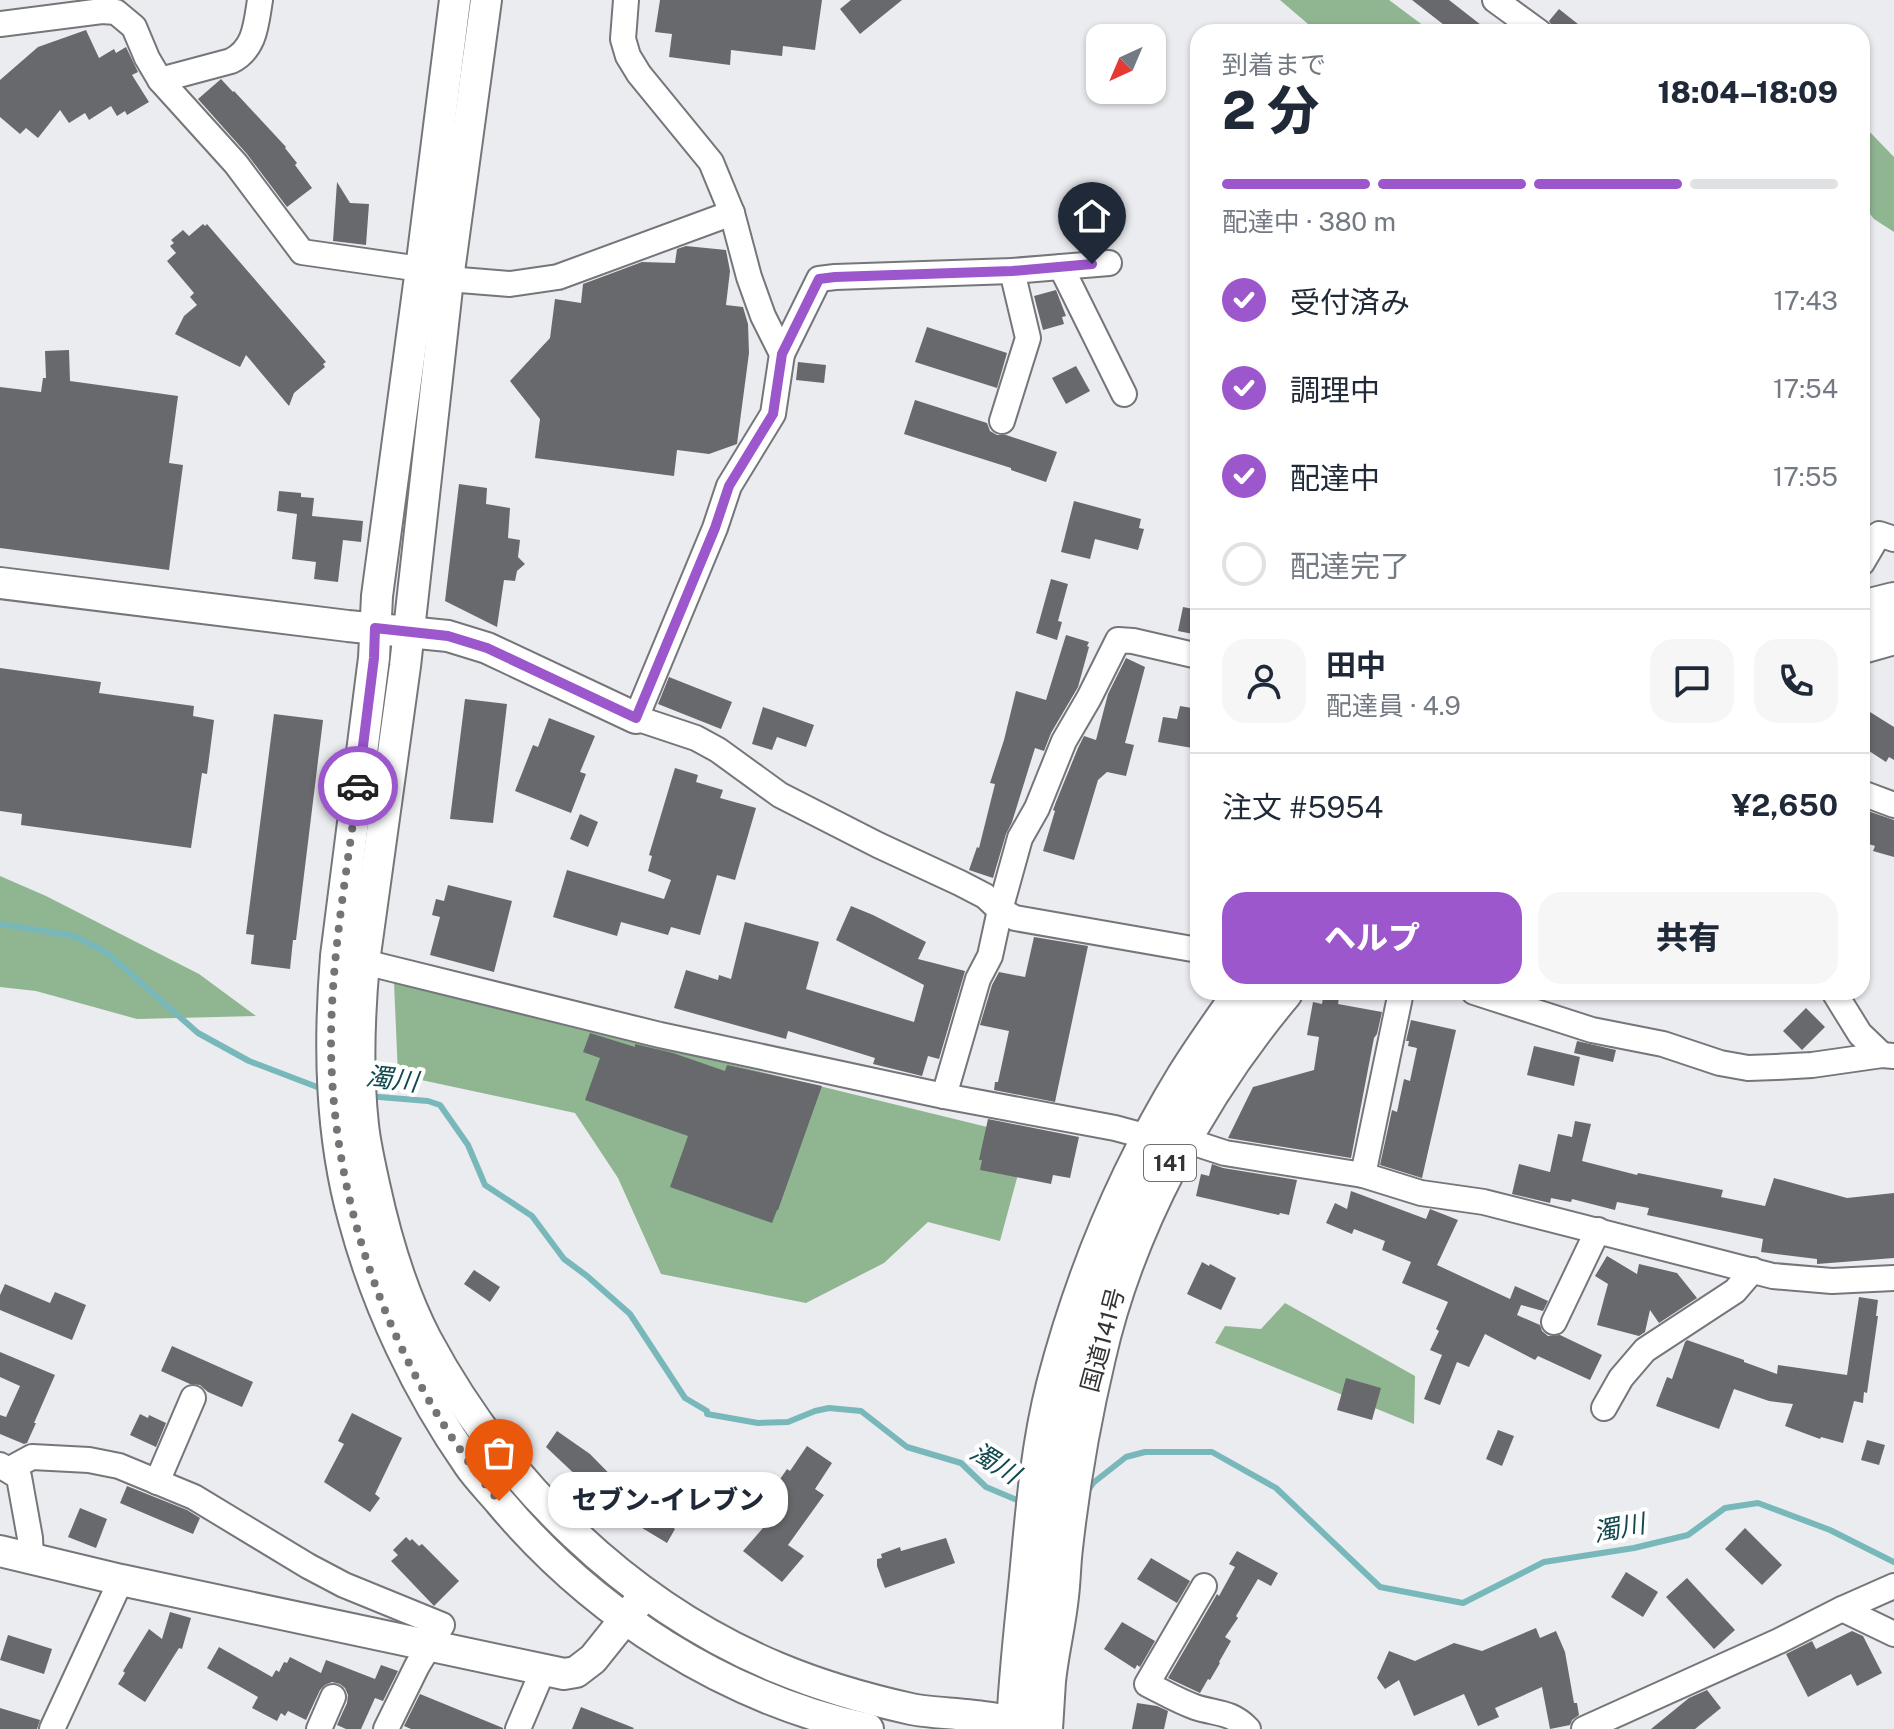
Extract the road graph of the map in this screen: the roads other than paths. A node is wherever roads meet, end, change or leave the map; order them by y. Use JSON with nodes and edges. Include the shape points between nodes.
{"nodes":[{"id":1,"x":260,"y":0,"type":"edge"},
{"id":2,"x":455,"y":0,"type":"edge"},
{"id":3,"x":486,"y":0,"type":"edge"},
{"id":4,"x":626,"y":0,"type":"edge"},
{"id":5,"x":1495,"y":0,"type":"edge"},
{"id":6,"x":0,"y":24,"type":"edge"},
{"id":7,"x":1528,"y":24,"type":"edge"},
{"id":8,"x":160,"y":80,"type":"junction"},
{"id":9,"x":732,"y":213,"type":"junction"},
{"id":10,"x":1109,"y":263,"type":"dead end"},
{"id":11,"x":1061,"y":267,"type":"junction"},
{"id":12,"x":1012,"y":271,"type":"junction"},
{"id":13,"x":435,"y":274,"type":"junction"},
{"id":14,"x":782,"y":354,"type":"junction"},
{"id":15,"x":1111,"y":385,"type":"dead end"},
{"id":16,"x":1002,"y":421,"type":"dead end"},
{"id":17,"x":0,"y":583,"type":"edge"},
{"id":18,"x":1894,"y":602,"type":"edge"},
{"id":19,"x":1870,"y":608,"type":"edge"},
{"id":20,"x":375,"y":628,"type":"junction"},
{"id":21,"x":409,"y":632,"type":"junction"},
{"id":22,"x":1894,"y":635,"type":"edge"},
{"id":23,"x":1870,"y":642,"type":"edge"},
{"id":24,"x":1190,"y":654,"type":"edge"},
{"id":25,"x":636,"y":718,"type":"junction"},
{"id":26,"x":1870,"y":796,"type":"edge"},
{"id":27,"x":1894,"y":805,"type":"edge"},
{"id":28,"x":1000,"y":910,"type":"junction"},
{"id":29,"x":1190,"y":949,"type":"edge"},
{"id":30,"x":364,"y":962,"type":"junction"},
{"id":31,"x":1239,"y":1000,"type":"edge"},
{"id":32,"x":1277,"y":1000,"type":"edge"},
{"id":33,"x":1399,"y":1000,"type":"edge"},
{"id":34,"x":1499,"y":1000,"type":"edge"},
{"id":35,"x":1839,"y":1000,"type":"edge"},
{"id":36,"x":345,"y":1048,"type":"junction"},
{"id":37,"x":1888,"y":1055,"type":"edge"},
{"id":38,"x":944,"y":1096,"type":"junction"},
{"id":39,"x":350,"y":1125,"type":"junction"},
{"id":40,"x":1167,"y":1138,"type":"junction"},
{"id":41,"x":1363,"y":1175,"type":"junction"},
{"id":42,"x":1598,"y":1230,"type":"junction"},
{"id":43,"x":1753,"y":1270,"type":"junction"},
{"id":44,"x":1894,"y":1278,"type":"edge"},
{"id":45,"x":1554,"y":1322,"type":"dead end"},
{"id":46,"x":193,"y":1398,"type":"dead end"},
{"id":47,"x":1604,"y":1408,"type":"dead end"},
{"id":48,"x":4,"y":1467,"type":"edge"},
{"id":49,"x":157,"y":1482,"type":"junction"},
{"id":50,"x":0,"y":1551,"type":"edge"},
{"id":51,"x":31,"y":1557,"type":"junction"},
{"id":52,"x":121,"y":1580,"type":"junction"},
{"id":53,"x":1204,"y":1586,"type":"dead end"},
{"id":54,"x":1894,"y":1586,"type":"edge"},
{"id":55,"x":645,"y":1593,"type":"junction"},
{"id":56,"x":1842,"y":1609,"type":"junction"},
{"id":57,"x":626,"y":1619,"type":"junction"},
{"id":58,"x":1894,"y":1634,"type":"edge"},
{"id":59,"x":429,"y":1647,"type":"junction"},
{"id":60,"x":543,"y":1670,"type":"junction"},
{"id":61,"x":333,"y":1697,"type":"dead end"},
{"id":62,"x":1024,"y":1728,"type":"edge"},
{"id":63,"x":52,"y":1729,"type":"edge"},
{"id":64,"x":319,"y":1729,"type":"edge"},
{"id":65,"x":386,"y":1729,"type":"edge"},
{"id":66,"x":518,"y":1729,"type":"edge"},
{"id":67,"x":868,"y":1729,"type":"edge"},
{"id":68,"x":1248,"y":1729,"type":"edge"},
{"id":69,"x":1584,"y":1729,"type":"edge"}],
"edges":[{"from":1,"to":8,"type":"street","via":[[251,43],[240,57]]},
{"from":2,"to":13,"type":"street"},
{"from":3,"to":13,"type":"street"},
{"from":4,"to":9,"type":"street","via":[[623,39],[628,56],[711,162]]},
{"from":5,"to":7,"type":"street"},
{"from":6,"to":8,"type":"street","via":[[116,12],[134,27]]},
{"from":8,"to":13,"type":"street","via":[[236,164],[302,252]]},
{"from":9,"to":13,"type":"street","via":[[558,277],[510,284]]},
{"from":9,"to":14,"type":"street","via":[[749,277]]},
{"from":10,"to":11,"type":"street"},
{"from":11,"to":12,"type":"street"},
{"from":11,"to":15,"type":"street"},
{"from":12,"to":14,"type":"street","via":[[819,279]]},
{"from":12,"to":16,"type":"street","via":[[1028,338]]},
{"from":13,"to":20,"type":"street"},
{"from":13,"to":21,"type":"street"},
{"from":14,"to":25,"type":"street","via":[[773,414],[729,486]]},
{"from":17,"to":20,"type":"street"},
{"from":18,"to":19,"type":"highway"},
{"from":20,"to":21,"type":"street"},
{"from":20,"to":36,"type":"street","via":[[332,1000]]},
{"from":21,"to":25,"type":"street","via":[[487,648]]},
{"from":21,"to":30,"type":"street"},
{"from":22,"to":23,"type":"highway"},
{"from":24,"to":28,"type":"street","via":[[1118,640],[1020,838]]},
{"from":25,"to":28,"type":"street","via":[[696,738],[780,795],[985,896]]},
{"from":26,"to":27,"type":"street"},
{"from":28,"to":29,"type":"street","via":[[1015,918]]},
{"from":28,"to":38,"type":"street"},
{"from":30,"to":36,"type":"street","via":[[360,1008]]},
{"from":30,"to":38,"type":"street","via":[[660,1035]]},
{"from":31,"to":40,"type":"highway","name":"国道141号","number":"141","via":[[1185,1078]]},
{"from":32,"to":40,"type":"highway","name":"国道141号","number":"141"},
{"from":33,"to":41,"type":"street"},
{"from":34,"to":37,"type":"street","via":[[1592,1030],[1748,1068]]},
{"from":35,"to":37,"type":"street","via":[[1860,1034]]},
{"from":36,"to":39,"type":"street"},
{"from":38,"to":40,"type":"street"},
{"from":39,"to":55,"type":"street","via":[[395,1264],[425,1337],[457,1392],[536,1497]]},
{"from":39,"to":57,"type":"street","via":[[343,1168],[353,1219],[404,1352],[435,1411],[470,1466],[514,1519],[555,1561]]},
{"from":40,"to":41,"type":"street"},
{"from":40,"to":62,"type":"highway","name":"国道141号","number":"141","via":[[1151,1200],[1110,1303],[1080,1355],[1076,1455],[1047,1550],[1059,1597],[1046,1679]]},
{"from":41,"to":42,"type":"street","via":[[1421,1193],[1484,1202]]},
{"from":42,"to":43,"type":"street"},
{"from":42,"to":45,"type":"street"},
{"from":43,"to":44,"type":"street","via":[[1832,1281]]},
{"from":43,"to":47,"type":"street","via":[[1735,1291],[1645,1350]]},
{"from":46,"to":49,"type":"street"},
{"from":48,"to":49,"type":"street","via":[[32,1457],[89,1460]]},
{"from":48,"to":51,"type":"street","via":[[19,1477]]},
{"from":49,"to":59,"type":"street","via":[[194,1497],[332,1579],[442,1625]]},
{"from":50,"to":51,"type":"street"},
{"from":51,"to":52,"type":"street"},
{"from":52,"to":59,"type":"street"},
{"from":52,"to":63,"type":"street"},
{"from":53,"to":68,"type":"street","via":[[1147,1684],[1194,1706],[1227,1714]]},
{"from":54,"to":56,"type":"street"},
{"from":55,"to":57,"type":"street"},
{"from":55,"to":62,"type":"street","via":[[779,1669],[915,1710]]},
{"from":56,"to":58,"type":"street"},
{"from":56,"to":69,"type":"street"},
{"from":57,"to":60,"type":"street","via":[[576,1672]]},
{"from":57,"to":67,"type":"street","via":[[707,1670],[769,1699]]},
{"from":59,"to":60,"type":"street"},
{"from":59,"to":65,"type":"street"},
{"from":60,"to":66,"type":"street"},
{"from":61,"to":64,"type":"street"}]}
